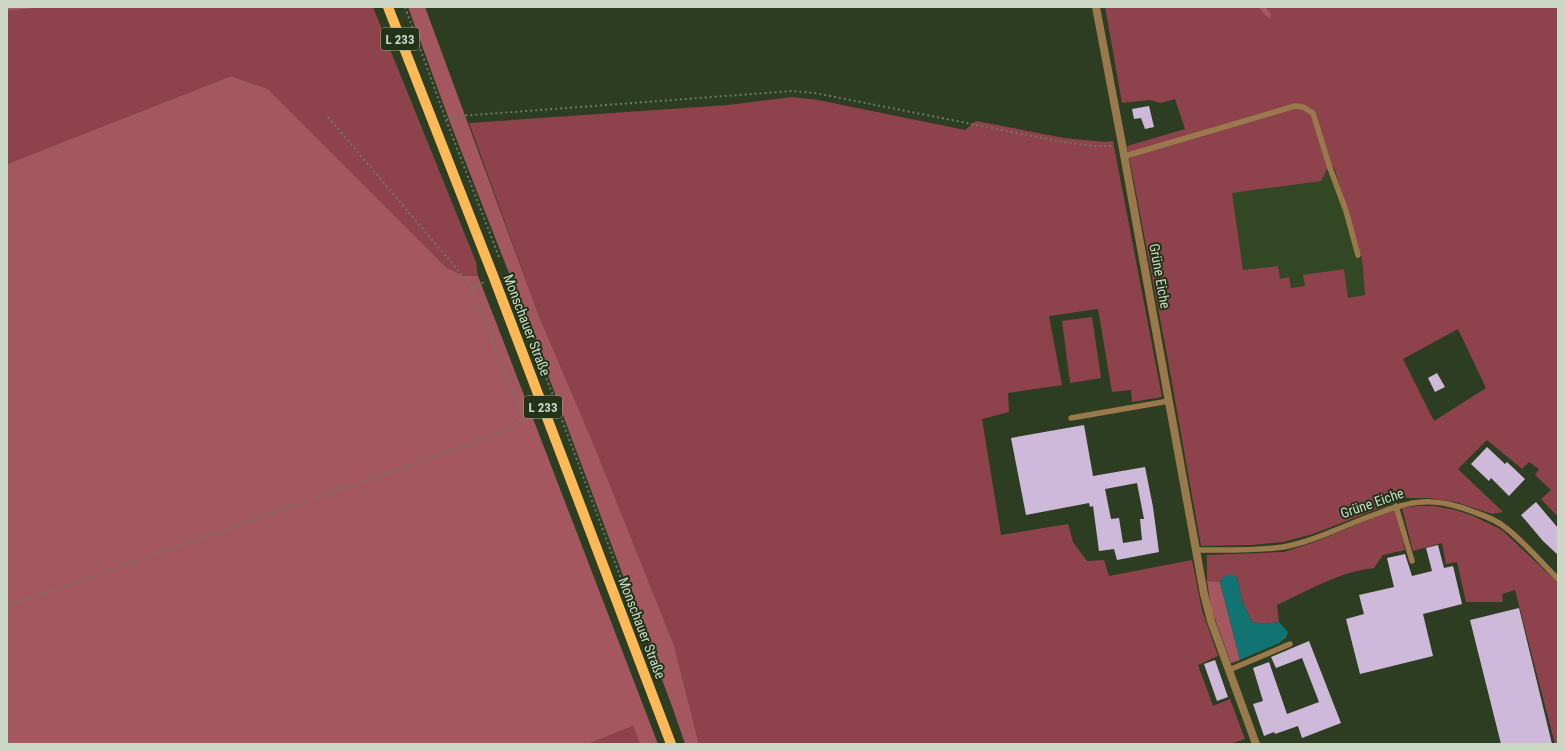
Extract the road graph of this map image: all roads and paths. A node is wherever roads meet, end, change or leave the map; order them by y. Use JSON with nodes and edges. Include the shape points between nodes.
{"nodes":[{"id":1,"x":388,"y":7,"type":"edge"},
{"id":2,"x":406,"y":7,"type":"edge"},
{"id":3,"x":1096,"y":7,"type":"edge"},
{"id":4,"x":328,"y":117,"type":"dead end"},
{"id":5,"x":446,"y":120,"type":"junction"},
{"id":6,"x":1122,"y":144,"type":"junction"},
{"id":7,"x":1124,"y":156,"type":"junction"},
{"id":8,"x":1358,"y":255,"type":"dead end"},
{"id":9,"x":500,"y":260,"type":"dead end"},
{"id":10,"x":506,"y":275,"type":"dead end"},
{"id":11,"x":1169,"y":402,"type":"junction"},
{"id":12,"x":1071,"y":418,"type":"dead end"},
{"id":13,"x":1396,"y":506,"type":"junction"},
{"id":14,"x":1196,"y":550,"type":"junction"},
{"id":15,"x":1412,"y":561,"type":"dead end"},
{"id":16,"x":1558,"y":579,"type":"edge"},
{"id":17,"x":628,"y":597,"type":"dead end"},
{"id":18,"x":7,"y":606,"type":"edge"},
{"id":19,"x":1290,"y":644,"type":"dead end"},
{"id":20,"x":1229,"y":670,"type":"junction"},
{"id":21,"x":671,"y":744,"type":"edge"},
{"id":22,"x":1256,"y":744,"type":"edge"}],
"edges":[{"from":1,"to":21,"type":"main road","name":"Monschauer Straße","number":"L 233","via":[[500,293]]},
{"from":2,"to":5,"type":"path"},
{"from":3,"to":6,"type":"street","name":"Grüne Eiche"},
{"from":4,"to":18,"type":"path","via":[[473,288],[521,412],[520,420],[510,428]]},
{"from":5,"to":6,"type":"path","via":[[460,116],[792,91],[815,93],[1063,142],[1110,147]]},
{"from":5,"to":9,"type":"path"},
{"from":6,"to":7,"type":"street","name":"Grüne Eiche"},
{"from":7,"to":8,"type":"lane","via":[[1295,106],[1303,107],[1313,113]]},
{"from":7,"to":11,"type":"street","name":"Grüne Eiche"},
{"from":10,"to":17,"type":"path"},
{"from":11,"to":12,"type":"lane"},
{"from":11,"to":14,"type":"street","name":"Grüne Eiche"},
{"from":13,"to":14,"type":"lane","name":"Grüne Eiche","via":[[1284,547]]},
{"from":13,"to":15,"type":"lane"},
{"from":13,"to":16,"type":"lane","name":"Grüne Eiche","via":[[1437,501],[1489,518],[1506,528]]},
{"from":14,"to":20,"type":"street","name":"Grüne Eiche","via":[[1211,621]]},
{"from":19,"to":20,"type":"lane"},
{"from":20,"to":22,"type":"street","name":"Grüne Eiche"}]}
